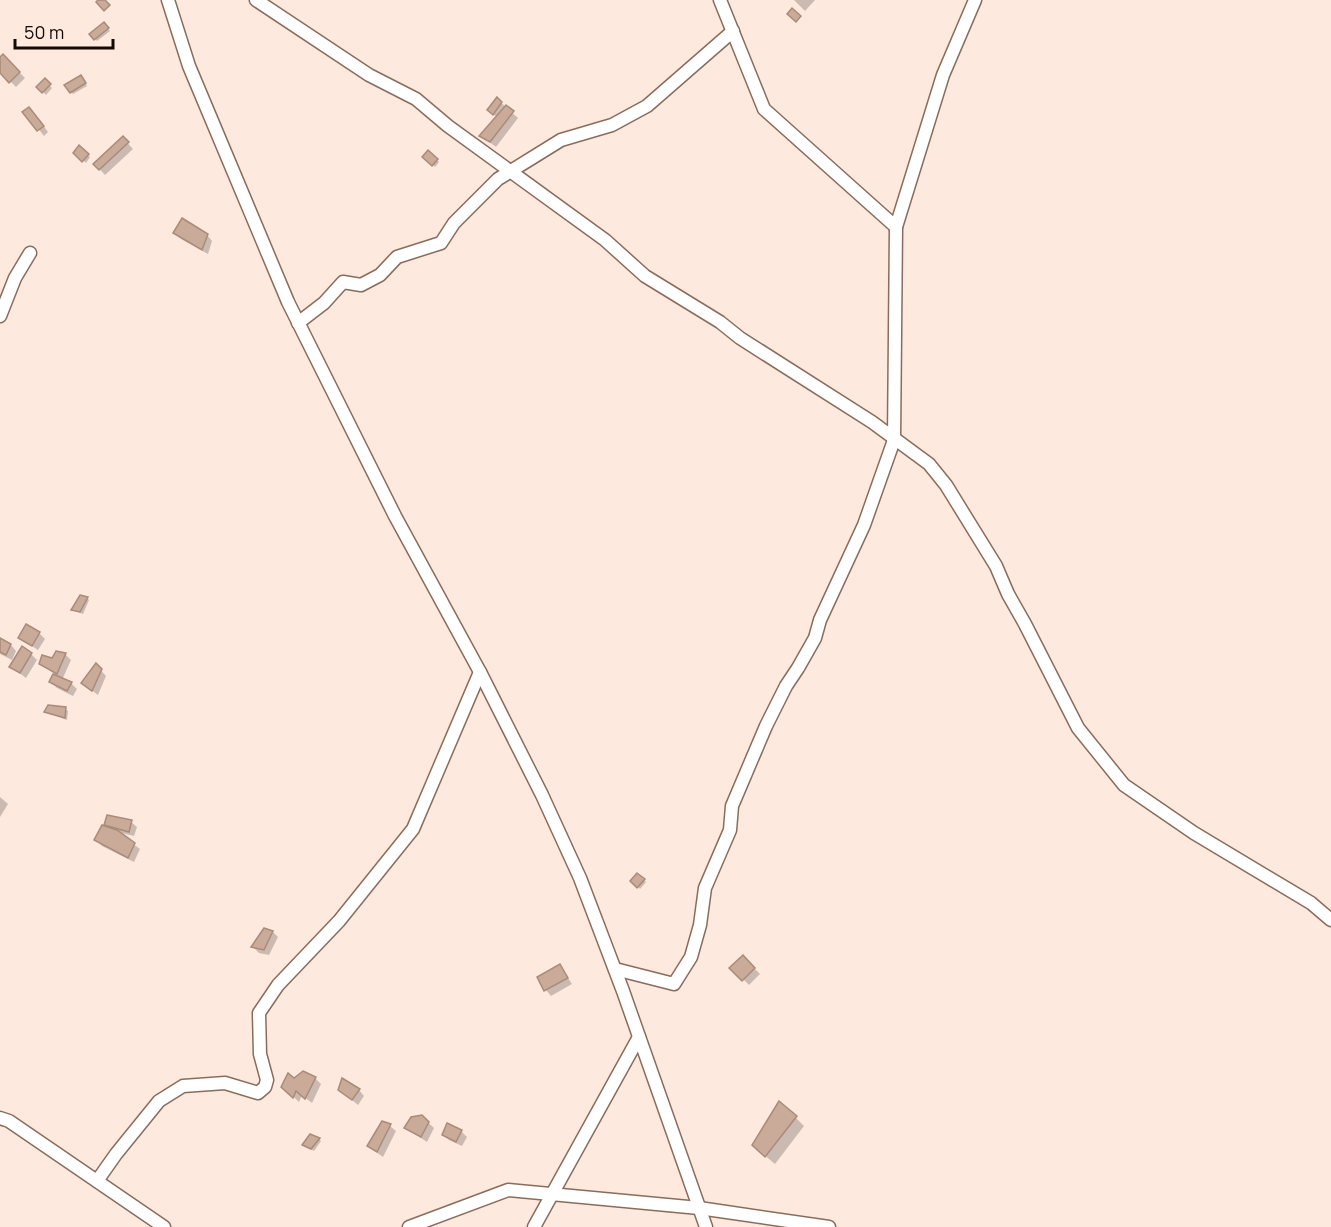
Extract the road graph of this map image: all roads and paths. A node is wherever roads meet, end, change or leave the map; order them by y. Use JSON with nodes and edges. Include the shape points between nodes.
{"nodes":[{"id":1,"x":168,"y":0,"type":"edge"},
{"id":2,"x":256,"y":0,"type":"edge"},
{"id":3,"x":720,"y":0,"type":"edge"},
{"id":4,"x":975,"y":0,"type":"edge"},
{"id":5,"x":733,"y":31,"type":"junction"},
{"id":6,"x":510,"y":172,"type":"junction"},
{"id":7,"x":896,"y":227,"type":"junction"},
{"id":8,"x":30,"y":253,"type":"dead end"},
{"id":9,"x":0,"y":316,"type":"edge"},
{"id":10,"x":298,"y":323,"type":"junction"},
{"id":11,"x":894,"y":440,"type":"junction"},
{"id":12,"x":480,"y":672,"type":"junction"},
{"id":13,"x":1331,"y":920,"type":"edge"},
{"id":14,"x":615,"y":969,"type":"junction"},
{"id":15,"x":639,"y":1037,"type":"junction"},
{"id":16,"x":0,"y":1118,"type":"edge"},
{"id":17,"x":97,"y":1181,"type":"junction"},
{"id":18,"x":554,"y":1194,"type":"junction"},
{"id":19,"x":699,"y":1208,"type":"junction"},
{"id":20,"x":164,"y":1227,"type":"edge"},
{"id":21,"x":409,"y":1227,"type":"edge"},
{"id":22,"x":534,"y":1227,"type":"edge"},
{"id":23,"x":706,"y":1227,"type":"edge"},
{"id":24,"x":829,"y":1227,"type":"edge"}],
"edges":[{"from":1,"to":10,"type":"street","via":[[189,66]]},
{"from":2,"to":6,"type":"street","via":[[369,75],[416,99]]},
{"from":3,"to":5,"type":"street"},
{"from":4,"to":7,"type":"street","via":[[943,75]]},
{"from":5,"to":6,"type":"street","via":[[647,106],[612,125],[561,140]]},
{"from":5,"to":7,"type":"street","via":[[764,109]]},
{"from":6,"to":10,"type":"street","via":[[454,223],[441,243],[397,257],[381,276],[361,285],[343,282]]},
{"from":6,"to":11,"type":"street","via":[[604,240],[645,276]]},
{"from":7,"to":11,"type":"street"},
{"from":8,"to":9,"type":"street"},
{"from":10,"to":12,"type":"street","via":[[395,516]]},
{"from":11,"to":13,"type":"street","via":[[928,464],[946,485],[996,566],[1078,728],[1124,785],[1194,833],[1311,903]]},
{"from":11,"to":14,"type":"street","via":[[815,638],[766,726],[732,806],[729,830],[705,888],[691,957],[674,984]]},
{"from":12,"to":14,"type":"street","via":[[576,868]]},
{"from":12,"to":17,"type":"street","via":[[413,829],[339,921],[278,985],[259,1013],[265,1087],[258,1093],[225,1083],[183,1086],[159,1101]]},
{"from":14,"to":15,"type":"street"},
{"from":15,"to":18,"type":"street"},
{"from":15,"to":19,"type":"street"},
{"from":16,"to":17,"type":"street"},
{"from":17,"to":20,"type":"street"},
{"from":18,"to":19,"type":"street"},
{"from":18,"to":21,"type":"street","via":[[508,1190]]},
{"from":18,"to":22,"type":"street"},
{"from":19,"to":23,"type":"street"},
{"from":19,"to":24,"type":"street"}]}
